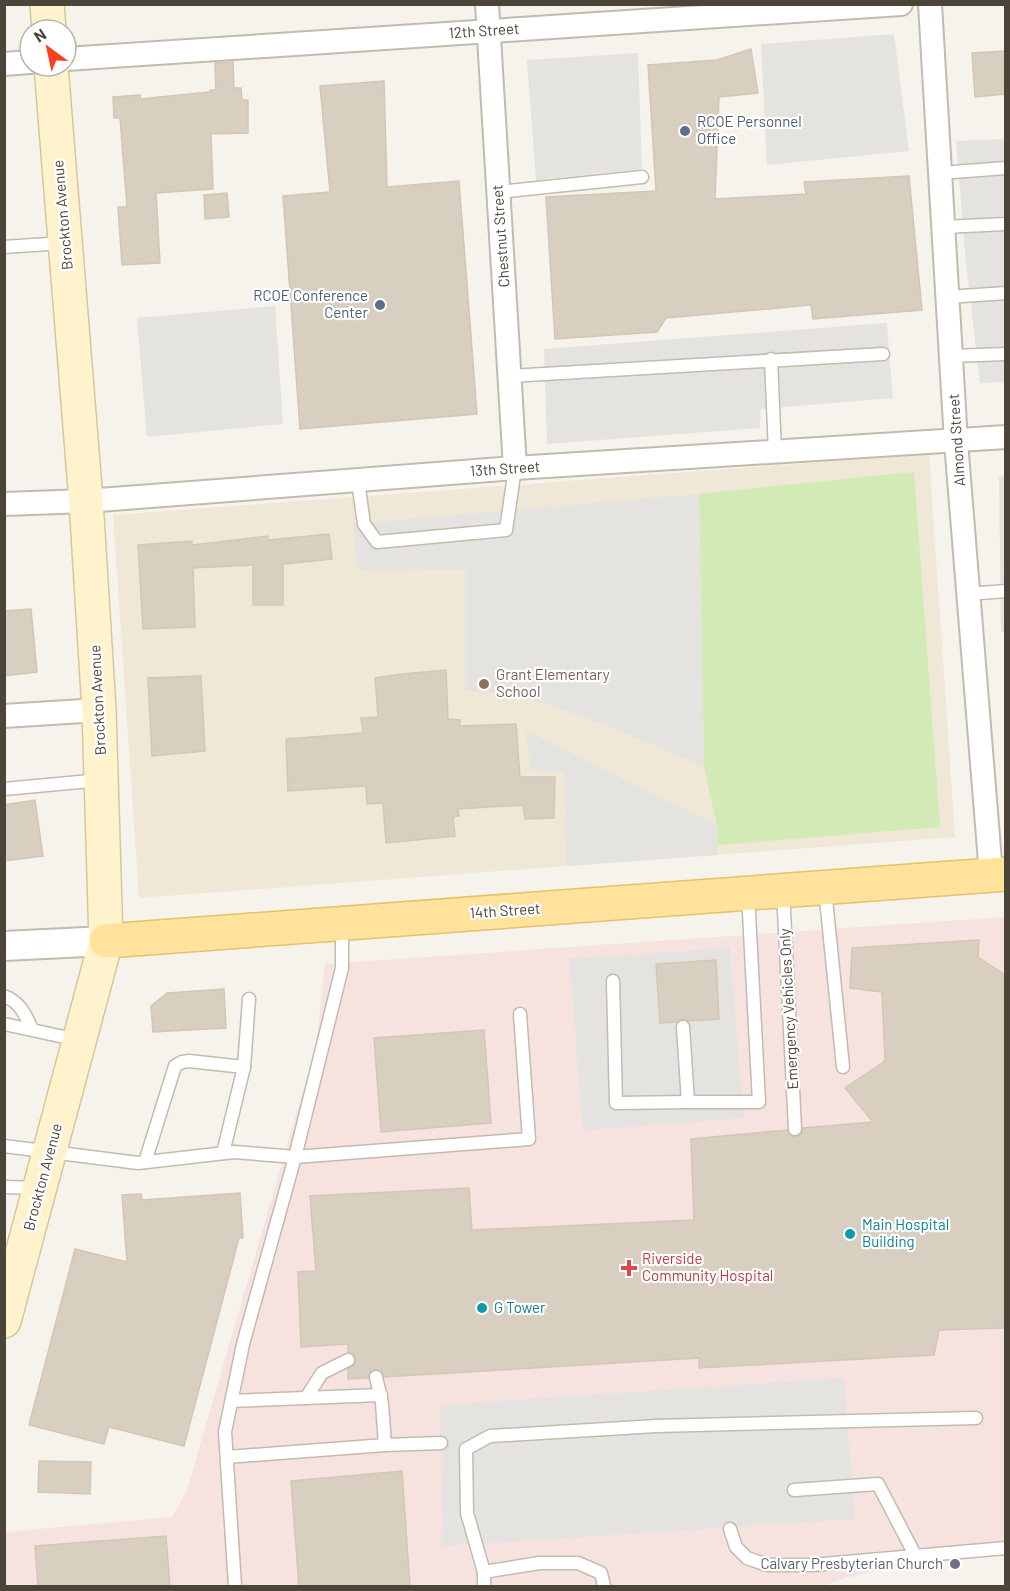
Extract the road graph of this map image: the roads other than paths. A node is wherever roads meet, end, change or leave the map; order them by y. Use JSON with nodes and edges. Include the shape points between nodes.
{"nodes":[{"id":1,"x":487,"y":4,"type":"edge"},
{"id":2,"x":901,"y":4,"type":"edge"},
{"id":3,"x":930,"y":4,"type":"edge"},
{"id":4,"x":706,"y":11,"type":"edge"},
{"id":5,"x":488,"y":30,"type":"junction"},
{"id":6,"x":78,"y":58,"type":"edge"},
{"id":7,"x":52,"y":78,"type":"edge"},
{"id":8,"x":1005,"y":168,"type":"edge"},
{"id":9,"x":940,"y":172,"type":"junction"},
{"id":10,"x":642,"y":177,"type":"dead end"},
{"id":11,"x":498,"y":192,"type":"junction"},
{"id":12,"x":1005,"y":224,"type":"edge"},
{"id":13,"x":944,"y":227,"type":"junction"},
{"id":14,"x":65,"y":243,"type":"junction"},
{"id":15,"x":4,"y":247,"type":"edge"},
{"id":16,"x":1005,"y":293,"type":"edge"},
{"id":17,"x":948,"y":297,"type":"junction"},
{"id":18,"x":883,"y":354,"type":"dead end"},
{"id":19,"x":1005,"y":354,"type":"edge"},
{"id":20,"x":951,"y":356,"type":"junction"},
{"id":21,"x":771,"y":359,"type":"junction"},
{"id":22,"x":510,"y":376,"type":"junction"},
{"id":23,"x":1005,"y":437,"type":"edge"},
{"id":24,"x":956,"y":442,"type":"junction"},
{"id":25,"x":775,"y":453,"type":"junction"},
{"id":26,"x":515,"y":468,"type":"junction"},
{"id":27,"x":358,"y":481,"type":"junction"},
{"id":28,"x":86,"y":501,"type":"junction"},
{"id":29,"x":4,"y":504,"type":"edge"},
{"id":30,"x":1005,"y":591,"type":"edge"},
{"id":31,"x":968,"y":594,"type":"junction"},
{"id":32,"x":99,"y":710,"type":"junction"},
{"id":33,"x":4,"y":716,"type":"edge"},
{"id":34,"x":102,"y":780,"type":"junction"},
{"id":35,"x":4,"y":789,"type":"edge"},
{"id":36,"x":998,"y":874,"type":"edge"},
{"id":37,"x":825,"y":887,"type":"junction"},
{"id":38,"x":783,"y":890,"type":"junction"},
{"id":39,"x":748,"y":892,"type":"junction"},
{"id":40,"x":342,"y":923,"type":"junction"},
{"id":41,"x":106,"y":941,"type":"junction"},
{"id":42,"x":4,"y":946,"type":"edge"},
{"id":43,"x":613,"y":981,"type":"dead end"},
{"id":44,"x":4,"y":996,"type":"edge"},
{"id":45,"x":249,"y":999,"type":"dead end"},
{"id":46,"x":520,"y":1014,"type":"dead end"},
{"id":47,"x":4,"y":1024,"type":"edge"},
{"id":48,"x":683,"y":1027,"type":"dead end"},
{"id":49,"x":32,"y":1029,"type":"junction"},
{"id":50,"x":80,"y":1040,"type":"junction"},
{"id":51,"x":244,"y":1067,"type":"junction"},
{"id":52,"x":843,"y":1067,"type":"dead end"},
{"id":53,"x":688,"y":1102,"type":"junction"},
{"id":54,"x":795,"y":1129,"type":"dead end"},
{"id":55,"x":4,"y":1146,"type":"edge"},
{"id":56,"x":50,"y":1151,"type":"junction"},
{"id":57,"x":223,"y":1153,"type":"junction"},
{"id":58,"x":295,"y":1157,"type":"junction"},
{"id":59,"x":145,"y":1162,"type":"junction"},
{"id":60,"x":4,"y":1187,"type":"edge"},
{"id":61,"x":40,"y":1188,"type":"junction"},
{"id":62,"x":6,"y":1310,"type":"edge"},
{"id":63,"x":348,"y":1360,"type":"dead end"},
{"id":64,"x":376,"y":1377,"type":"dead end"},
{"id":65,"x":381,"y":1395,"type":"junction"},
{"id":66,"x":306,"y":1398,"type":"junction"},
{"id":67,"x":232,"y":1401,"type":"junction"},
{"id":68,"x":976,"y":1418,"type":"dead end"},
{"id":69,"x":441,"y":1443,"type":"dead end"},
{"id":70,"x":385,"y":1445,"type":"junction"},
{"id":71,"x":227,"y":1457,"type":"junction"},
{"id":72,"x":794,"y":1490,"type":"dead end"},
{"id":73,"x":730,"y":1529,"type":"dead end"},
{"id":74,"x":1005,"y":1548,"type":"edge"},
{"id":75,"x":915,"y":1555,"type":"junction"},
{"id":76,"x":484,"y":1572,"type":"junction"},
{"id":77,"x":236,"y":1587,"type":"edge"},
{"id":78,"x":484,"y":1587,"type":"edge"},
{"id":79,"x":604,"y":1587,"type":"edge"}],
"edges":[{"from":1,"to":5,"type":"street","name":"Chestnut Street"},
{"from":2,"to":4,"type":"street","name":"12th Street"},
{"from":3,"to":9,"type":"street","name":"Almond Street"},
{"from":4,"to":5,"type":"street","name":"12th Street"},
{"from":5,"to":6,"type":"street","name":"12th Street"},
{"from":5,"to":11,"type":"street","name":"Chestnut Street"},
{"from":7,"to":14,"type":"main road","name":"Brockton Avenue"},
{"from":8,"to":9,"type":"lane"},
{"from":9,"to":13,"type":"street","name":"Almond Street"},
{"from":10,"to":11,"type":"lane"},
{"from":11,"to":22,"type":"street","name":"Chestnut Street"},
{"from":12,"to":13,"type":"lane"},
{"from":13,"to":17,"type":"street","name":"Almond Street"},
{"from":14,"to":15,"type":"lane"},
{"from":14,"to":28,"type":"main road","name":"Brockton Avenue"},
{"from":16,"to":17,"type":"lane"},
{"from":17,"to":20,"type":"street","name":"Almond Street"},
{"from":18,"to":21,"type":"lane"},
{"from":19,"to":20,"type":"lane"},
{"from":20,"to":24,"type":"street","name":"Almond Street"},
{"from":21,"to":22,"type":"lane"},
{"from":21,"to":25,"type":"lane"},
{"from":22,"to":26,"type":"street","name":"Chestnut Street"},
{"from":23,"to":24,"type":"street","name":"13th Street"},
{"from":24,"to":25,"type":"street","name":"13th Street"},
{"from":24,"to":31,"type":"street","name":"Almond Street"},
{"from":25,"to":26,"type":"street","name":"13th Street"},
{"from":26,"to":27,"type":"street","name":"13th Street"},
{"from":26,"to":27,"type":"lane","via":[[506,530],[377,542],[364,524]]},
{"from":27,"to":28,"type":"street","name":"13th Street"},
{"from":28,"to":29,"type":"street","name":"13th Street"},
{"from":28,"to":32,"type":"main road","name":"Brockton Avenue"},
{"from":30,"to":31,"type":"lane"},
{"from":31,"to":36,"type":"street","name":"Almond Street"},
{"from":32,"to":33,"type":"street"},
{"from":32,"to":34,"type":"main road","name":"Brockton Avenue"},
{"from":34,"to":35,"type":"lane"},
{"from":34,"to":41,"type":"main road","name":"Brockton Avenue"},
{"from":36,"to":37,"type":"main road","name":"14th Street"},
{"from":37,"to":38,"type":"main road","name":"14th Street"},
{"from":37,"to":52,"type":"lane"},
{"from":38,"to":39,"type":"main road","name":"14th Street"},
{"from":38,"to":54,"type":"lane","name":"Emergency Vehicles Only"},
{"from":39,"to":40,"type":"main road","name":"14th Street"},
{"from":39,"to":53,"type":"lane","via":[[759,1102]]},
{"from":40,"to":41,"type":"main road","name":"14th Street"},
{"from":40,"to":58,"type":"lane","via":[[342,968]]},
{"from":41,"to":42,"type":"street","name":"14th Street"},
{"from":41,"to":50,"type":"main road","name":"Brockton Avenue"},
{"from":43,"to":53,"type":"lane","via":[[616,1103]]},
{"from":44,"to":49,"type":"lane","via":[[16,1001]]},
{"from":45,"to":51,"type":"lane"},
{"from":46,"to":58,"type":"lane","via":[[529,1139]]},
{"from":47,"to":49,"type":"lane"},
{"from":48,"to":53,"type":"lane"},
{"from":49,"to":50,"type":"lane"},
{"from":50,"to":56,"type":"main road","name":"Brockton Avenue"},
{"from":51,"to":57,"type":"lane"},
{"from":51,"to":59,"type":"lane","via":[[189,1061],[175,1066]]},
{"from":55,"to":56,"type":"lane"},
{"from":56,"to":59,"type":"lane"},
{"from":56,"to":61,"type":"main road","name":"Brockton Avenue"},
{"from":57,"to":58,"type":"lane"},
{"from":57,"to":59,"type":"lane"},
{"from":58,"to":67,"type":"lane","via":[[243,1344]]},
{"from":60,"to":61,"type":"lane"},
{"from":61,"to":62,"type":"main road","name":"Brockton Avenue"},
{"from":63,"to":66,"type":"lane","via":[[322,1373]]},
{"from":64,"to":65,"type":"lane"},
{"from":65,"to":66,"type":"lane"},
{"from":65,"to":70,"type":"lane"},
{"from":66,"to":67,"type":"lane"},
{"from":67,"to":71,"type":"lane","via":[[225,1432]]},
{"from":68,"to":76,"type":"lane","via":[[656,1426],[490,1436],[466,1449],[467,1513]]},
{"from":69,"to":70,"type":"lane"},
{"from":70,"to":71,"type":"lane"},
{"from":71,"to":77,"type":"lane"},
{"from":72,"to":75,"type":"lane","via":[[878,1484]]},
{"from":73,"to":75,"type":"lane","via":[[736,1547],[747,1558],[767,1565],[812,1565]]},
{"from":74,"to":75,"type":"lane"},
{"from":76,"to":78,"type":"lane"},
{"from":76,"to":79,"type":"lane","via":[[539,1563],[578,1563],[600,1573]]}]}
